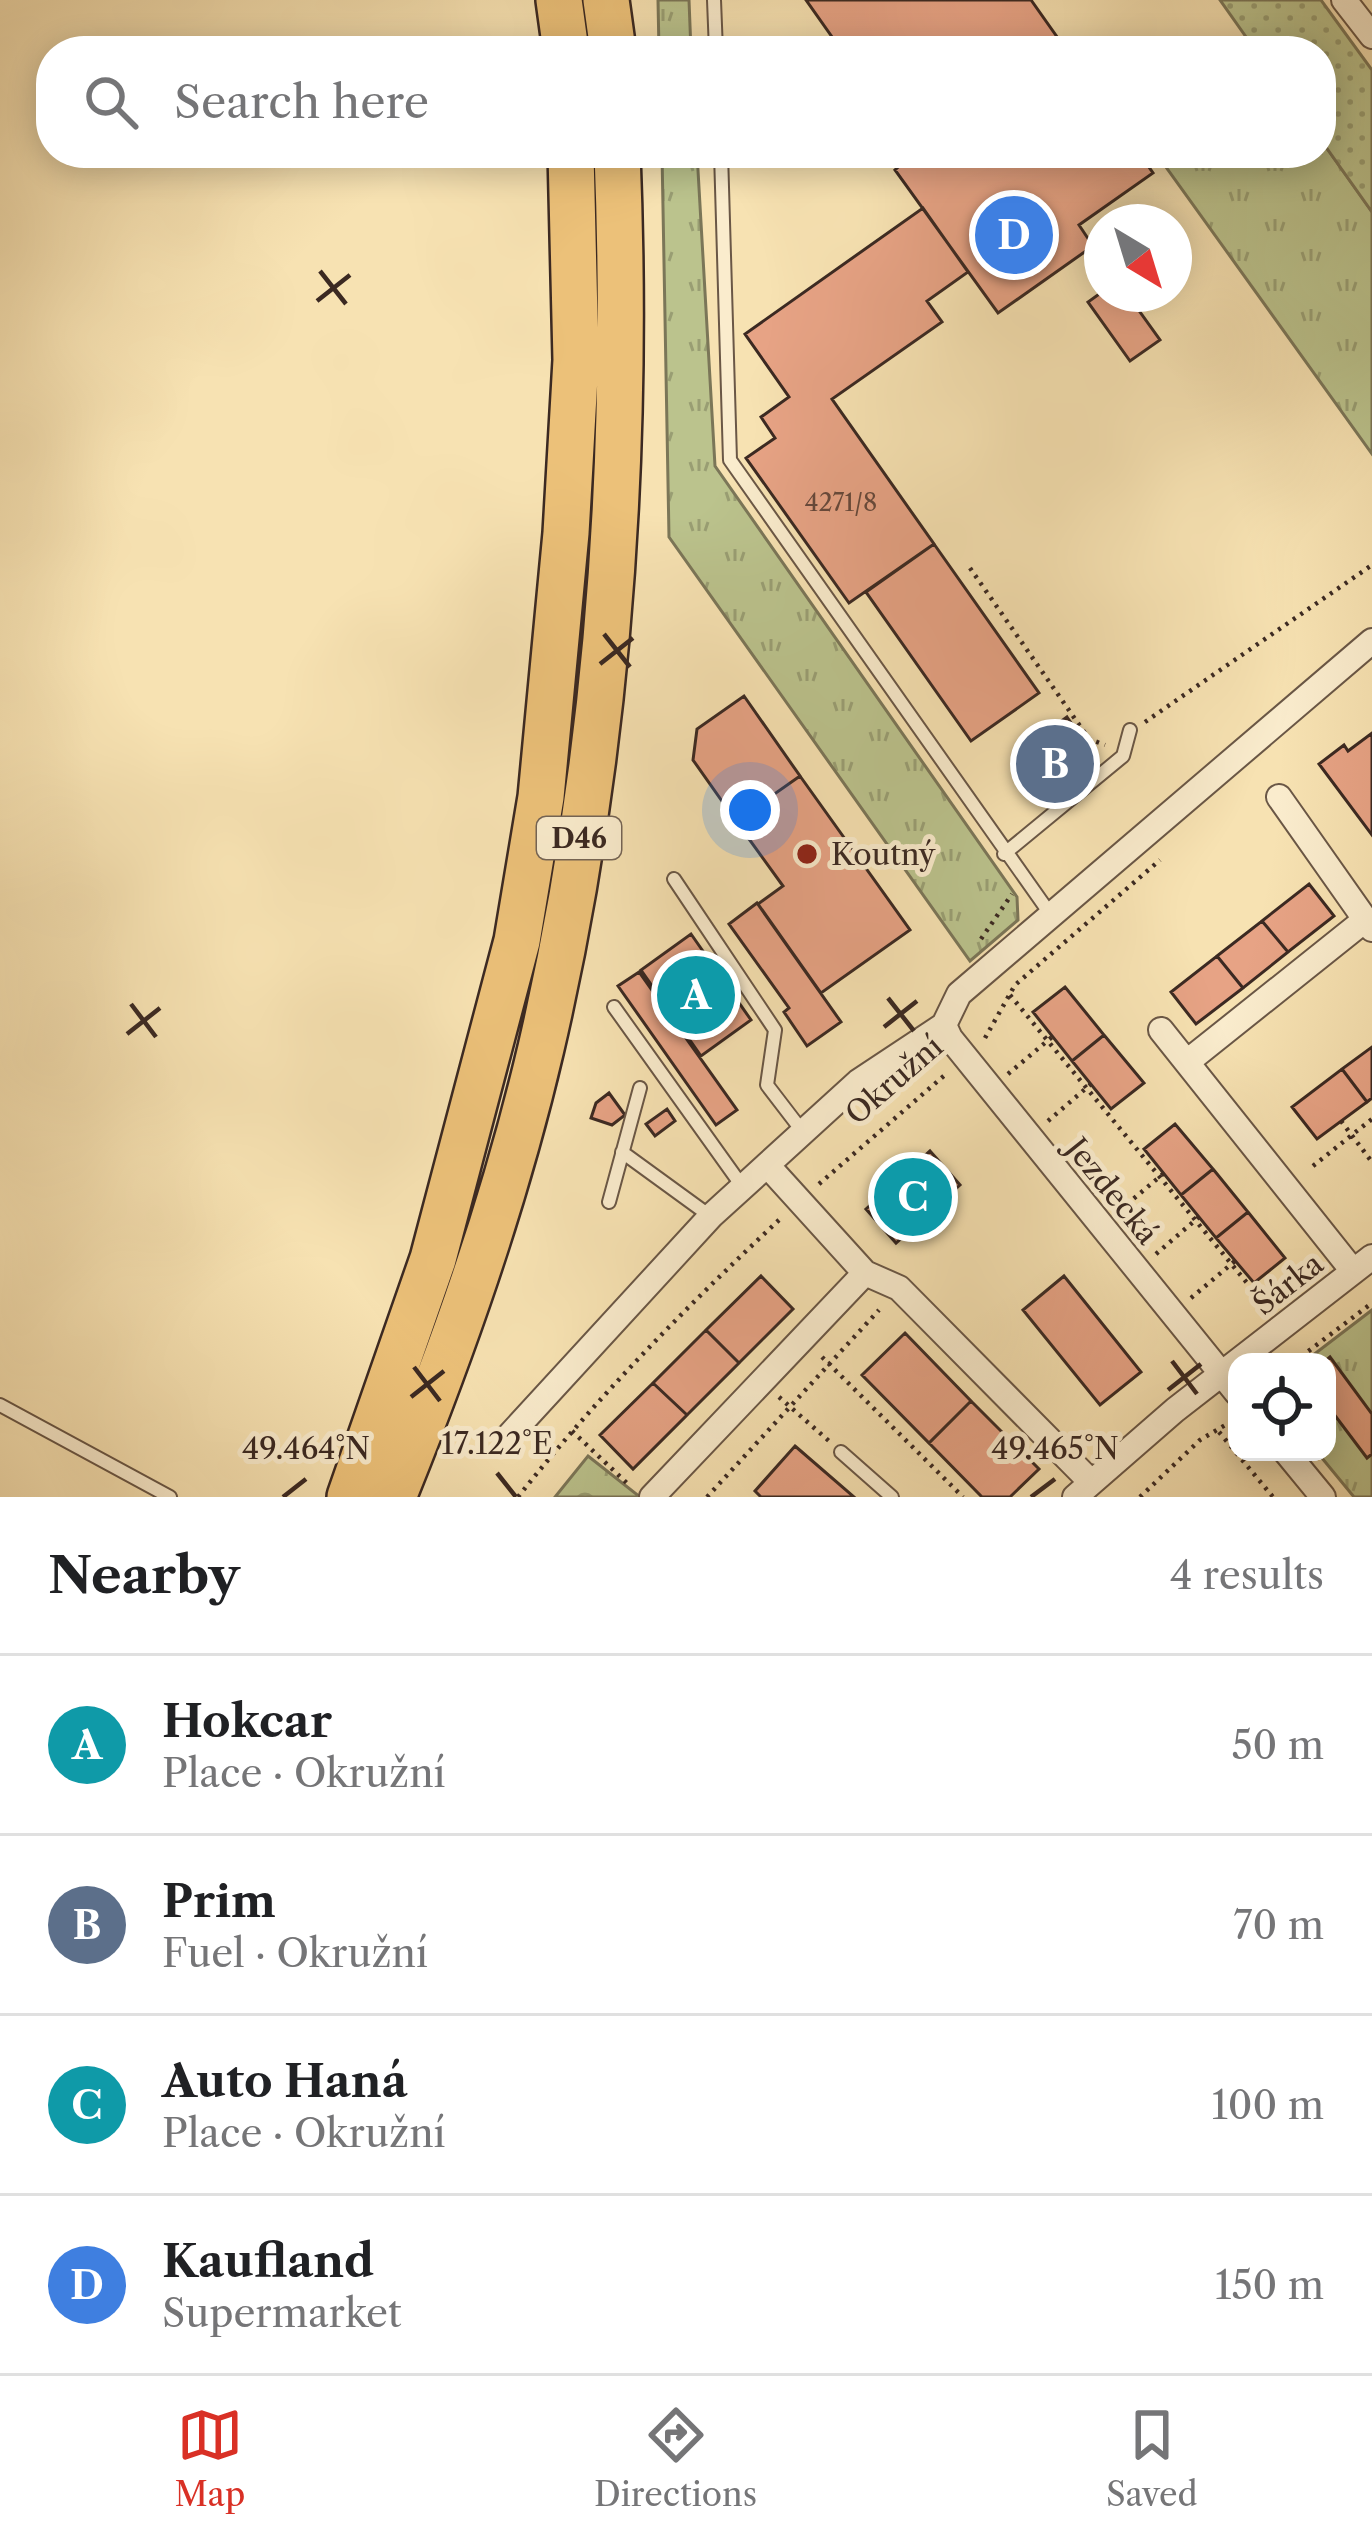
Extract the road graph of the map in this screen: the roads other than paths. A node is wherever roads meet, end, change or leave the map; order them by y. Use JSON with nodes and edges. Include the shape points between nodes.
{"nodes":[{"id":1,"x":559,"y":0,"type":"edge"},
{"id":2,"x":606,"y":0,"type":"edge"},
{"id":3,"x":714,"y":0,"type":"edge"},
{"id":4,"x":1344,"y":0,"type":"edge"},
{"id":5,"x":564,"y":36,"type":"edge"},
{"id":6,"x":611,"y":36,"type":"edge"},
{"id":7,"x":715,"y":36,"type":"edge"},
{"id":8,"x":1372,"y":37,"type":"edge"},
{"id":9,"x":572,"y":168,"type":"edge"},
{"id":10,"x":617,"y":168,"type":"edge"},
{"id":11,"x":721,"y":168,"type":"edge"},
{"id":12,"x":1372,"y":641,"type":"edge"},
{"id":13,"x":1130,"y":732,"type":"road end"},
{"id":14,"x":1279,"y":797,"type":"dead end"},
{"id":15,"x":1004,"y":854,"type":"junction"},
{"id":16,"x":674,"y":879,"type":"dead end"},
{"id":17,"x":1052,"y":916,"type":"junction"},
{"id":18,"x":1369,"y":925,"type":"edge"},
{"id":19,"x":614,"y":1007,"type":"dead end"},
{"id":20,"x":944,"y":1025,"type":"junction"},
{"id":21,"x":1161,"y":1030,"type":"dead end"},
{"id":22,"x":1187,"y":1062,"type":"junction"},
{"id":23,"x":640,"y":1088,"type":"dead end"},
{"id":24,"x":803,"y":1132,"type":"junction"},
{"id":25,"x":622,"y":1152,"type":"junction"},
{"id":26,"x":767,"y":1165,"type":"junction"},
{"id":27,"x":742,"y":1187,"type":"junction"},
{"id":28,"x":609,"y":1202,"type":"dead end"},
{"id":29,"x":711,"y":1216,"type":"junction"},
{"id":30,"x":1363,"y":1264,"type":"edge"},
{"id":31,"x":865,"y":1273,"type":"junction"},
{"id":32,"x":1263,"y":1353,"type":"edge"},
{"id":33,"x":1228,"y":1382,"type":"edge"},
{"id":34,"x":1228,"y":1384,"type":"edge"},
{"id":35,"x":0,"y":1405,"type":"edge"},
{"id":36,"x":508,"y":1437,"type":"dead end"},
{"id":37,"x":841,"y":1452,"type":"road end"},
{"id":38,"x":1293,"y":1461,"type":"edge"},
{"id":39,"x":1083,"y":1489,"type":"edge"},
{"id":40,"x":170,"y":1497,"type":"edge"},
{"id":41,"x":350,"y":1497,"type":"edge"},
{"id":42,"x":393,"y":1497,"type":"edge"},
{"id":43,"x":652,"y":1497,"type":"edge"},
{"id":44,"x":892,"y":1497,"type":"edge"},
{"id":45,"x":1323,"y":1497,"type":"edge"}],
"edges":[{"from":1,"to":5,"type":"highway"},
{"from":2,"to":6,"type":"highway"},
{"from":3,"to":7,"type":"lane"},
{"from":4,"to":8,"type":"street"},
{"from":9,"to":41,"type":"highway","number":"D46","via":[[574,403],[552,705],[531,859],[480,1096],[434,1259]]},
{"from":10,"to":42,"type":"highway","number":"D46","via":[[623,368],[613,553],[572,889],[541,1049],[479,1269]]},
{"from":11,"to":15,"type":"lane","via":[[730,460]]},
{"from":12,"to":17,"type":"street","name":"Okružní"},
{"from":13,"to":15,"type":"lane","via":[[1123,756]]},
{"from":14,"to":18,"type":"street"},
{"from":15,"to":17,"type":"lane"},
{"from":16,"to":24,"type":"lane","via":[[775,1030],[767,1085]]},
{"from":17,"to":20,"type":"street","name":"Okružní","via":[[959,994]]},
{"from":18,"to":22,"type":"street"},
{"from":19,"to":27,"type":"lane"},
{"from":20,"to":24,"type":"street","name":"Okružní","via":[[857,1082]]},
{"from":20,"to":33,"type":"street","name":"Jezdecká"},
{"from":21,"to":22,"type":"street"},
{"from":22,"to":30,"type":"street"},
{"from":23,"to":25,"type":"lane"},
{"from":24,"to":26,"type":"street","name":"Okružní"},
{"from":25,"to":28,"type":"lane"},
{"from":25,"to":29,"type":"lane"},
{"from":26,"to":27,"type":"street","name":"Okružní"},
{"from":26,"to":31,"type":"street"},
{"from":27,"to":29,"type":"street","name":"Okružní"},
{"from":29,"to":36,"type":"street","name":"Okružní"},
{"from":30,"to":32,"type":"street","name":"Šárka"},
{"from":31,"to":39,"type":"street","via":[[899,1288]]},
{"from":31,"to":43,"type":"street"},
{"from":34,"to":39,"type":"street","name":"Šárka"},
{"from":35,"to":40,"type":"lane"},
{"from":37,"to":44,"type":"lane"},
{"from":38,"to":45,"type":"street"}]}
